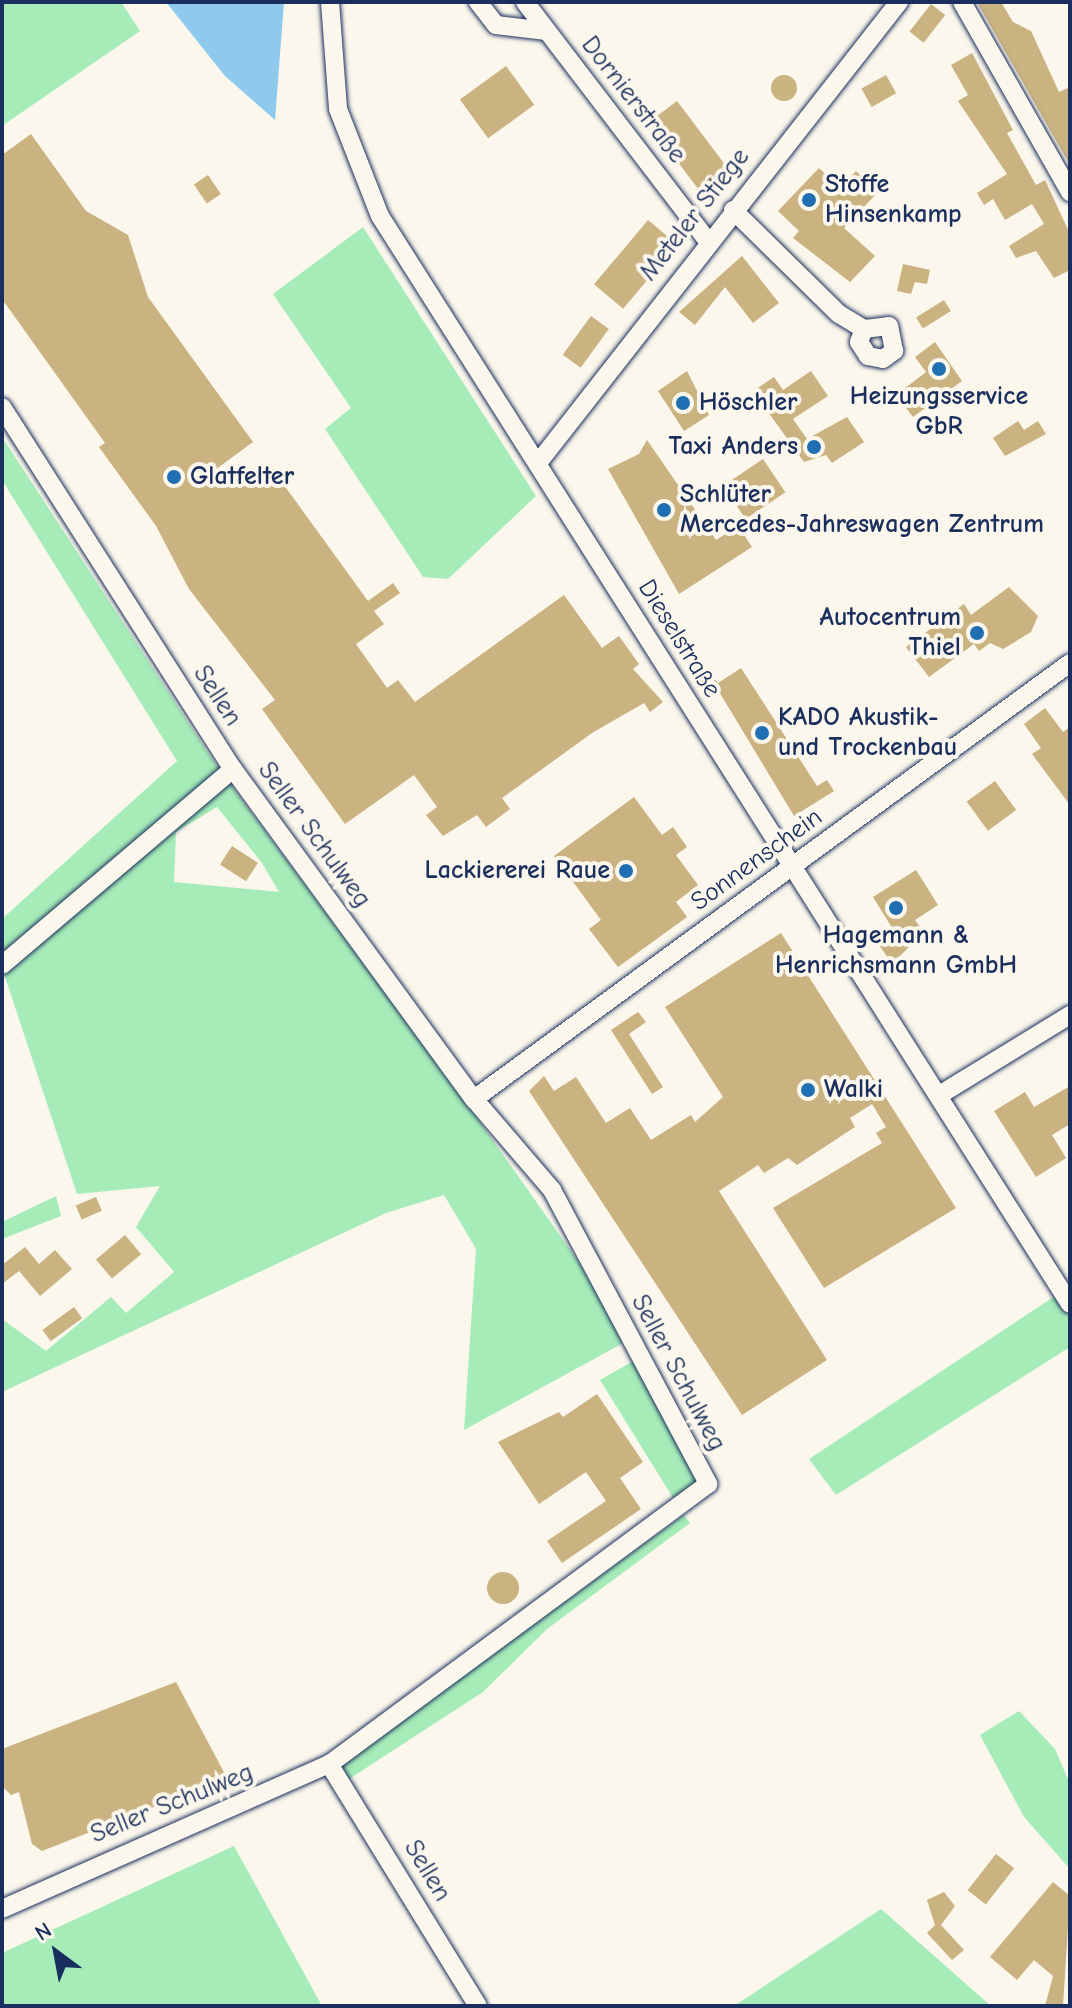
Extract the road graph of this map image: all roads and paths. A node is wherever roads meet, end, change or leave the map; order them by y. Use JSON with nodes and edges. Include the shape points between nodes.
{"nodes":[{"id":1,"x":330,"y":2,"type":"edge"},
{"id":2,"x":478,"y":2,"type":"edge"},
{"id":3,"x":525,"y":2,"type":"edge"},
{"id":4,"x":899,"y":2,"type":"edge"},
{"id":5,"x":962,"y":2,"type":"edge"},
{"id":6,"x":547,"y":31,"type":"junction"},
{"id":7,"x":1070,"y":192,"type":"edge"},
{"id":8,"x":733,"y":210,"type":"junction"},
{"id":9,"x":707,"y":240,"type":"junction"},
{"id":10,"x":864,"y":329,"type":"dead end"},
{"id":11,"x":2,"y":407,"type":"edge"},
{"id":12,"x":11,"y":438,"type":"edge"},
{"id":13,"x":538,"y":463,"type":"junction"},
{"id":14,"x":1070,"y":663,"type":"edge"},
{"id":15,"x":233,"y":769,"type":"junction"},
{"id":16,"x":794,"y":866,"type":"junction"},
{"id":17,"x":2,"y":965,"type":"edge"},
{"id":18,"x":1070,"y":1015,"type":"edge"},
{"id":19,"x":941,"y":1094,"type":"junction"},
{"id":20,"x":474,"y":1099,"type":"junction"},
{"id":21,"x":1070,"y":1304,"type":"edge"},
{"id":22,"x":329,"y":1764,"type":"junction"},
{"id":23,"x":2,"y":1909,"type":"edge"},
{"id":24,"x":478,"y":2006,"type":"edge"}],
"edges":[{"from":1,"to":13,"type":"street","name":"Dieselstraße","via":[[334,92],[361,181]]},
{"from":2,"to":6,"type":"street","name":"Dornierstraße","via":[[496,25]]},
{"from":3,"to":6,"type":"street","name":"Dornierstraße"},
{"from":4,"to":8,"type":"street","name":"Meteler Stiege"},
{"from":5,"to":7,"type":"street"},
{"from":6,"to":9,"type":"street","name":"Dornierstraße"},
{"from":8,"to":9,"type":"street","name":"Meteler Stiege"},
{"from":8,"to":10,"type":"street","via":[[839,314]]},
{"from":9,"to":13,"type":"street","name":"Meteler Stiege"},
{"from":11,"to":12,"type":"street","name":"Sellen"},
{"from":12,"to":15,"type":"street","name":"Sellen"},
{"from":13,"to":16,"type":"street","name":"Dieselstraße"},
{"from":14,"to":16,"type":"street","name":"Sonnenschein"},
{"from":15,"to":17,"type":"street","name":"Sellen"},
{"from":15,"to":20,"type":"street","name":"Seller Schulweg"},
{"from":16,"to":19,"type":"street","name":"Dieselstraße"},
{"from":16,"to":20,"type":"street","name":"Sonnenschein"},
{"from":18,"to":19,"type":"street"},
{"from":19,"to":21,"type":"street","name":"Dieselstraße"},
{"from":20,"to":22,"type":"street","name":"Seller Schulweg","via":[[552,1190],[708,1484]]},
{"from":22,"to":23,"type":"street","name":"Seller Schulweg"},
{"from":22,"to":24,"type":"street","name":"Sellen"}]}
